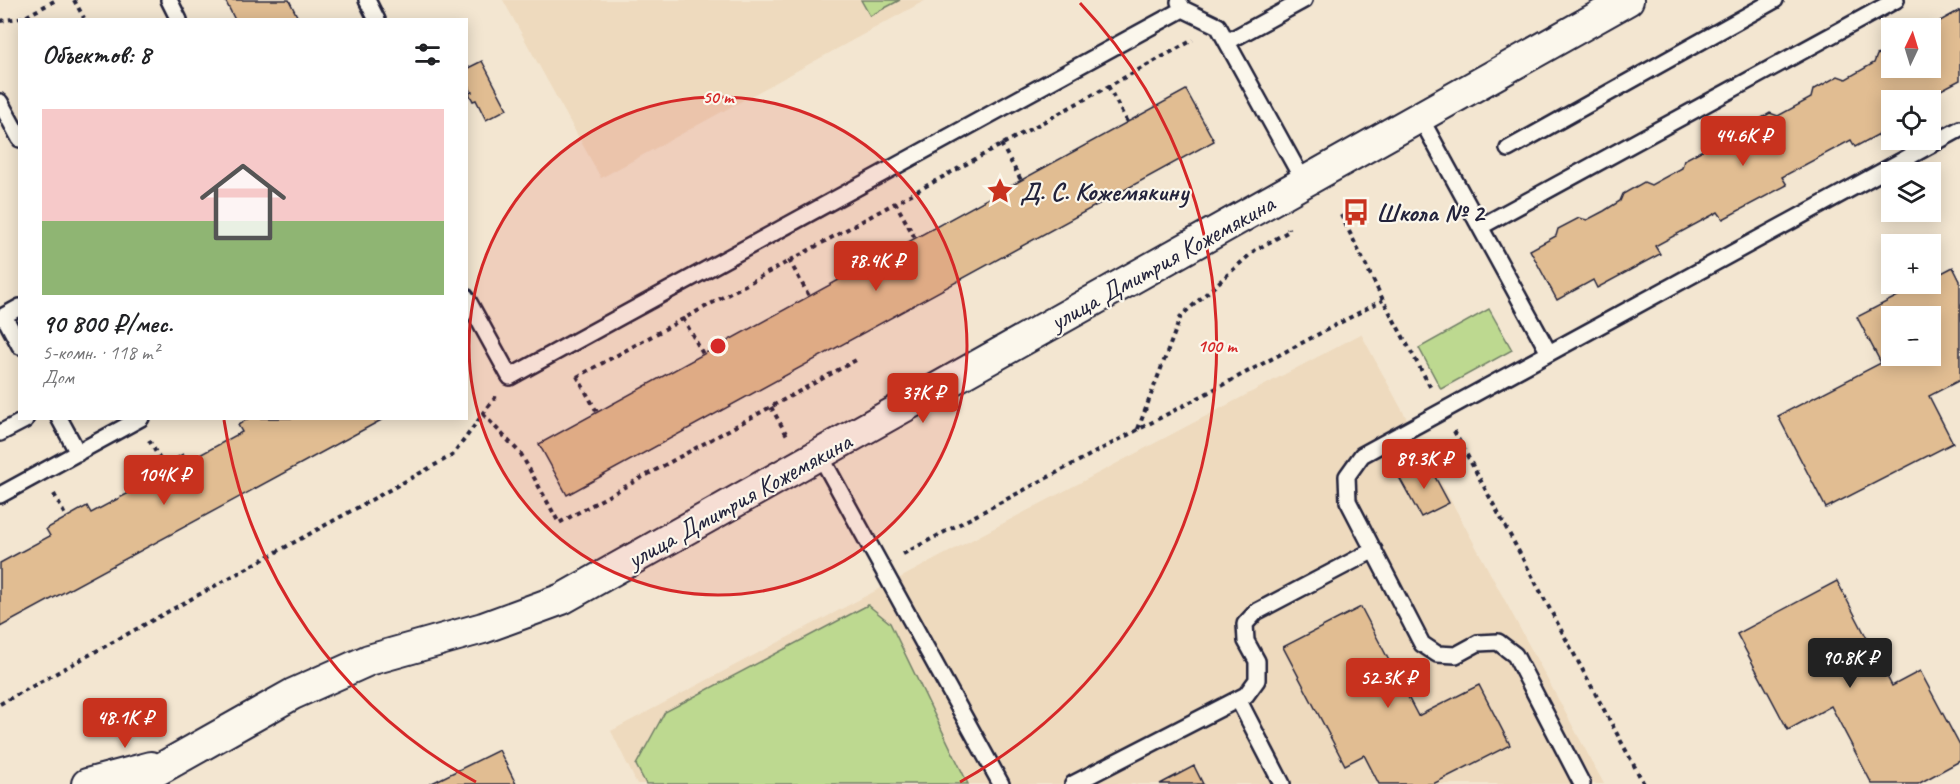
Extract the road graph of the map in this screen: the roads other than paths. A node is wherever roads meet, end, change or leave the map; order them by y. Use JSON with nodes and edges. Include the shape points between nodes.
{"nodes":[{"id":1,"x":169,"y":0,"type":"edge"},
{"id":2,"x":367,"y":0,"type":"edge"},
{"id":3,"x":1304,"y":0,"type":"edge"},
{"id":4,"x":1628,"y":0,"type":"edge"},
{"id":5,"x":1775,"y":0,"type":"edge"},
{"id":6,"x":1896,"y":0,"type":"edge"},
{"id":7,"x":1181,"y":4,"type":"edge"},
{"id":8,"x":178,"y":18,"type":"edge"},
{"id":9,"x":376,"y":18,"type":"edge"},
{"id":10,"x":1227,"y":42,"type":"junction"},
{"id":11,"x":0,"y":102,"type":"edge"},
{"id":12,"x":1420,"y":117,"type":"junction"},
{"id":13,"x":1960,"y":129,"type":"edge"},
{"id":14,"x":18,"y":135,"type":"edge"},
{"id":15,"x":1508,"y":149,"type":"dead end"},
{"id":16,"x":1304,"y":182,"type":"junction"},
{"id":17,"x":1480,"y":227,"type":"junction"},
{"id":18,"x":468,"y":301,"type":"edge"},
{"id":19,"x":18,"y":309,"type":"edge"},
{"id":20,"x":2,"y":317,"type":"edge"},
{"id":21,"x":18,"y":343,"type":"edge"},
{"id":22,"x":1549,"y":353,"type":"junction"},
{"id":23,"x":25,"y":420,"type":"dead end"},
{"id":24,"x":60,"y":420,"type":"edge"},
{"id":25,"x":137,"y":420,"type":"edge"},
{"id":26,"x":0,"y":434,"type":"edge"},
{"id":27,"x":78,"y":453,"type":"junction"},
{"id":28,"x":820,"y":455,"type":"junction"},
{"id":29,"x":0,"y":495,"type":"edge"},
{"id":30,"x":1374,"y":550,"type":"junction"},
{"id":31,"x":1238,"y":699,"type":"junction"},
{"id":32,"x":174,"y":760,"type":"junction"},
{"id":33,"x":87,"y":784,"type":"edge"},
{"id":34,"x":133,"y":784,"type":"edge"},
{"id":35,"x":1001,"y":784,"type":"edge"},
{"id":36,"x":1073,"y":784,"type":"edge"},
{"id":37,"x":1282,"y":784,"type":"edge"},
{"id":38,"x":1582,"y":784,"type":"edge"}],
"edges":[{"from":1,"to":8,"type":"lane"},
{"from":2,"to":9,"type":"lane"},
{"from":3,"to":10,"type":"lane"},
{"from":4,"to":12,"type":"street","name":"улица Дмитрия Кожемякина"},
{"from":5,"to":15,"type":"lane"},
{"from":6,"to":17,"type":"lane"},
{"from":7,"to":10,"type":"lane","via":[[1218,26]]},
{"from":7,"to":18,"type":"lane","via":[[1093,58],[510,377]]},
{"from":10,"to":16,"type":"lane"},
{"from":11,"to":14,"type":"lane"},
{"from":12,"to":16,"type":"street","name":"улица Дмитрия Кожемякина"},
{"from":12,"to":17,"type":"lane"},
{"from":13,"to":22,"type":"lane"},
{"from":16,"to":28,"type":"street","name":"улица Дмитрия Кожемякина"},
{"from":17,"to":22,"type":"lane"},
{"from":19,"to":20,"type":"lane"},
{"from":20,"to":21,"type":"lane"},
{"from":22,"to":30,"type":"lane","via":[[1362,455],[1347,476],[1348,501]]},
{"from":23,"to":26,"type":"lane"},
{"from":24,"to":27,"type":"lane"},
{"from":25,"to":27,"type":"lane"},
{"from":27,"to":29,"type":"lane"},
{"from":28,"to":32,"type":"street","name":"улица Дмитрия Кожемякина","via":[[562,599],[483,628],[369,660],[293,694]]},
{"from":28,"to":35,"type":"lane"},
{"from":30,"to":31,"type":"lane","via":[[1256,612],[1245,624],[1246,641],[1257,661],[1257,680]]},
{"from":30,"to":38,"type":"lane","via":[[1422,644],[1437,654],[1456,654],[1478,643],[1498,642],[1515,655]]},
{"from":31,"to":36,"type":"lane"},
{"from":31,"to":37,"type":"lane"},
{"from":32,"to":33,"type":"street","name":"улица Дмитрия Кожемякина"},
{"from":32,"to":34,"type":"street","name":"улица Дмитрия Кожемякина"}]}
